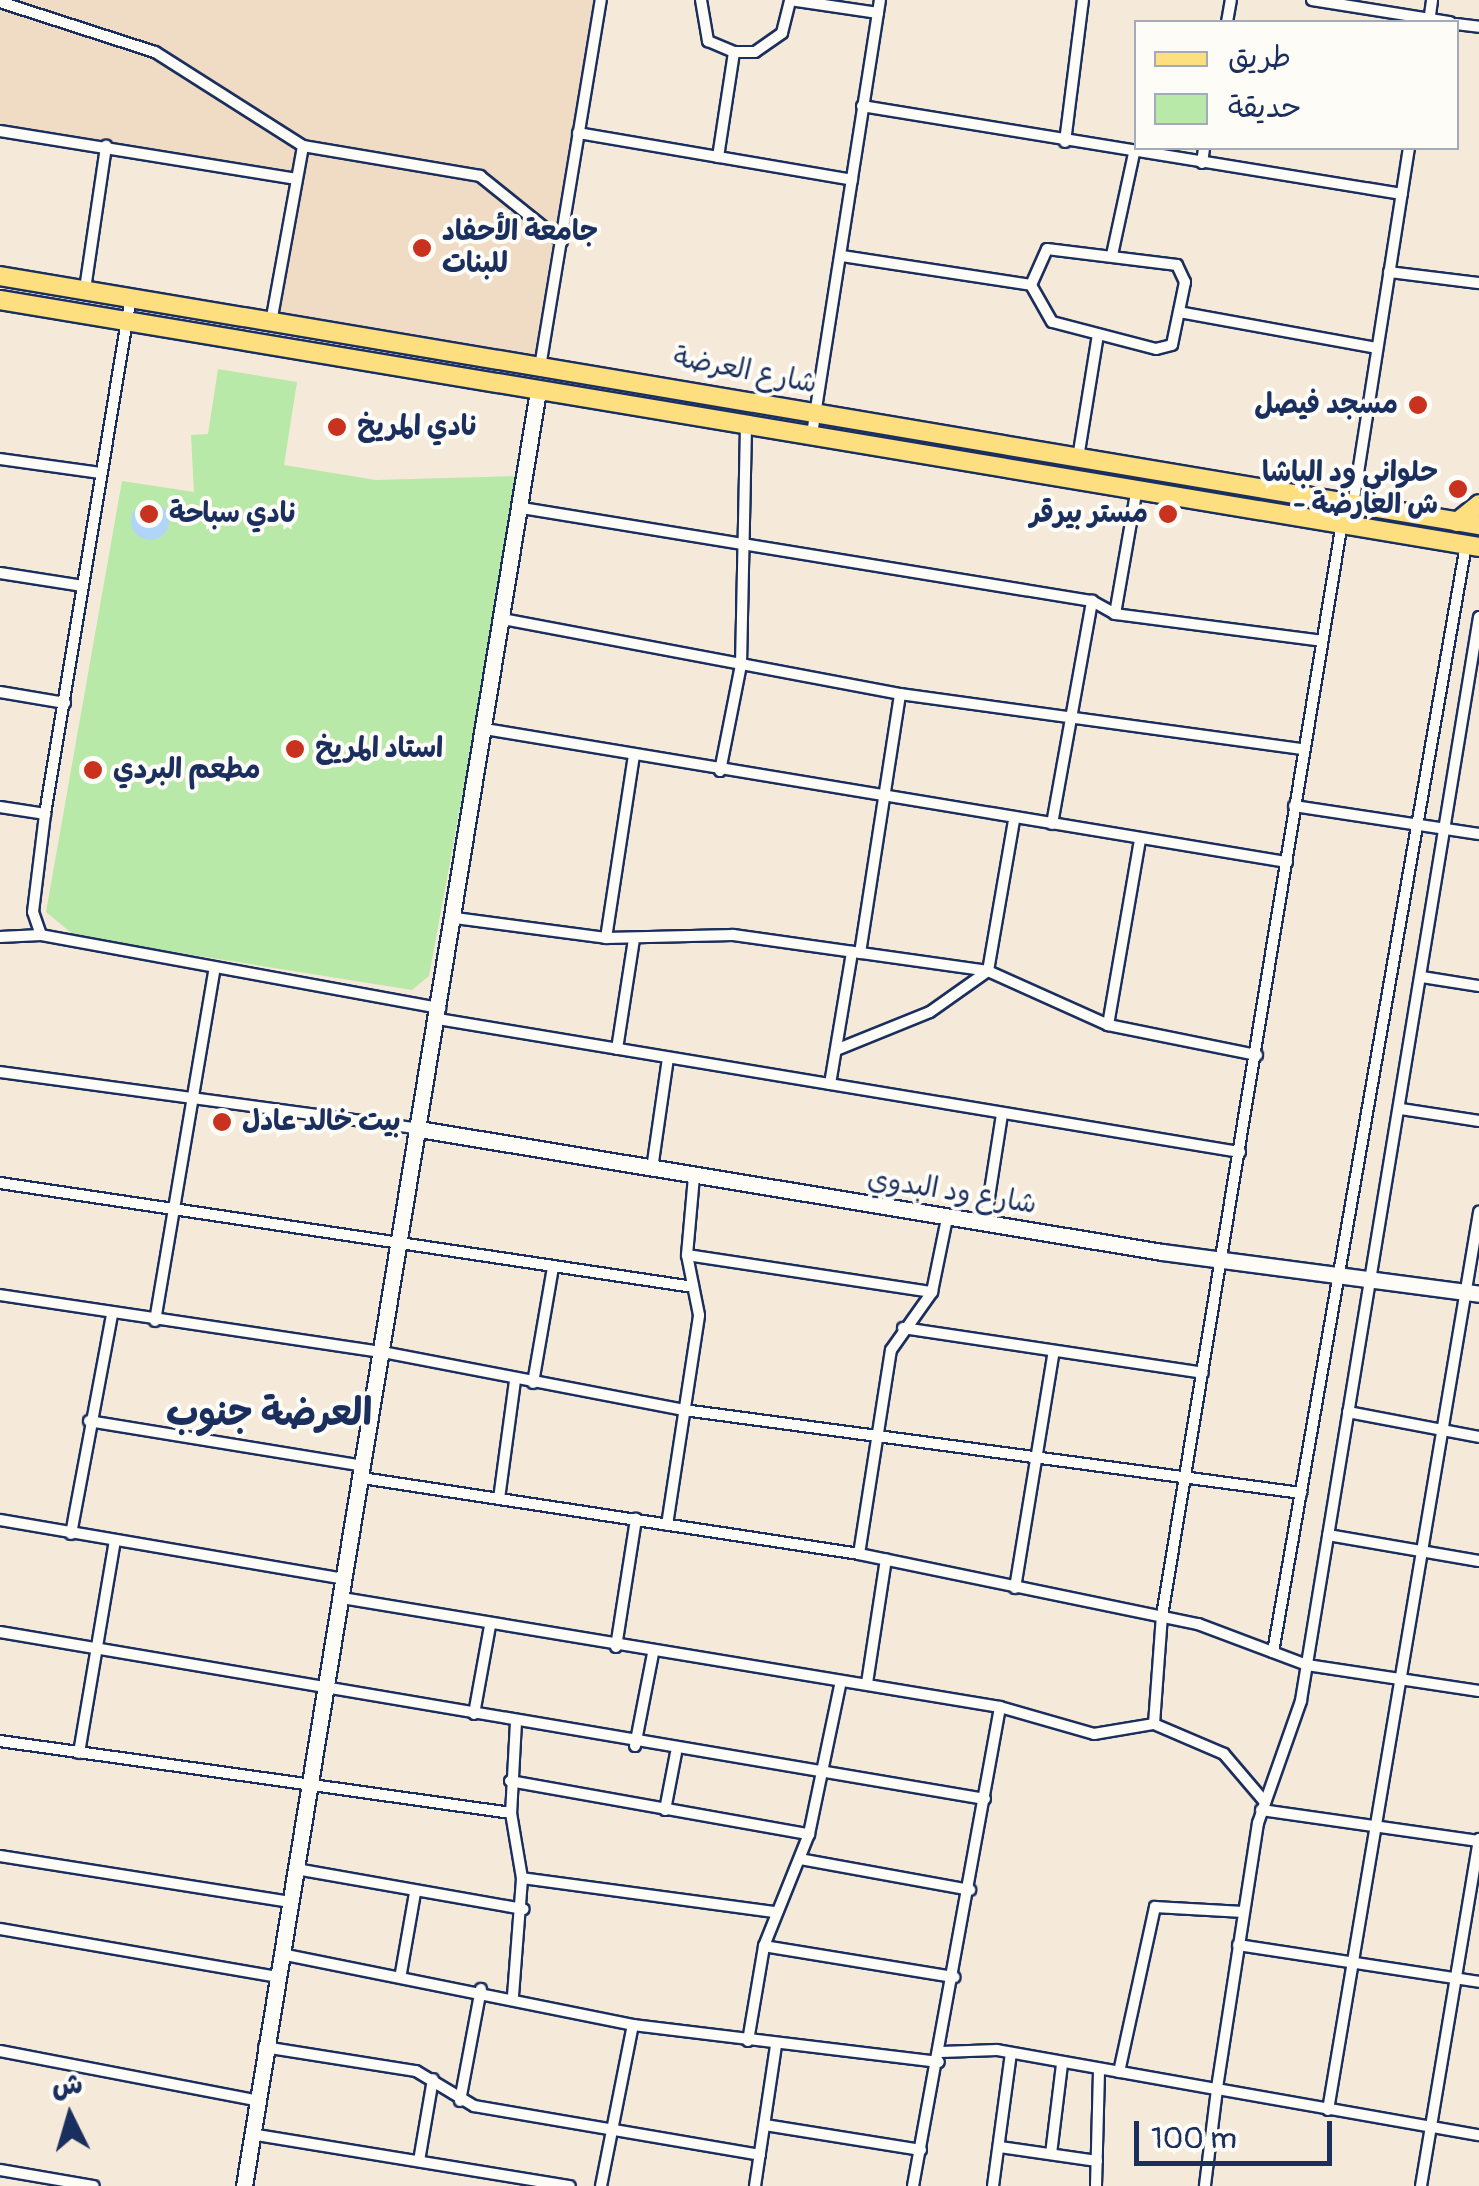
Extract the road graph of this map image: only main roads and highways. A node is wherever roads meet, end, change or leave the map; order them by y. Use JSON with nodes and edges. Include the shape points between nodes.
{"nodes":[{"id":1,"x":0,"y":276,"type":"edge"},
{"id":2,"x":0,"y":300,"type":"edge"},
{"id":3,"x":1479,"y":504,"type":"edge"},
{"id":4,"x":1457,"y":522,"type":"junction"},
{"id":5,"x":1479,"y":525,"type":"edge"},
{"id":6,"x":1472,"y":546,"type":"edge"}],
"edges":[{"from":1,"to":4,"type":"main road","name":"شارع العرضة","via":[[541,361]]},
{"from":2,"to":6,"type":"main road","name":"شارع العرضة"},
{"from":3,"to":4,"type":"main road"},
{"from":4,"to":5,"type":"main road","name":"شارع العرضة"}]}
